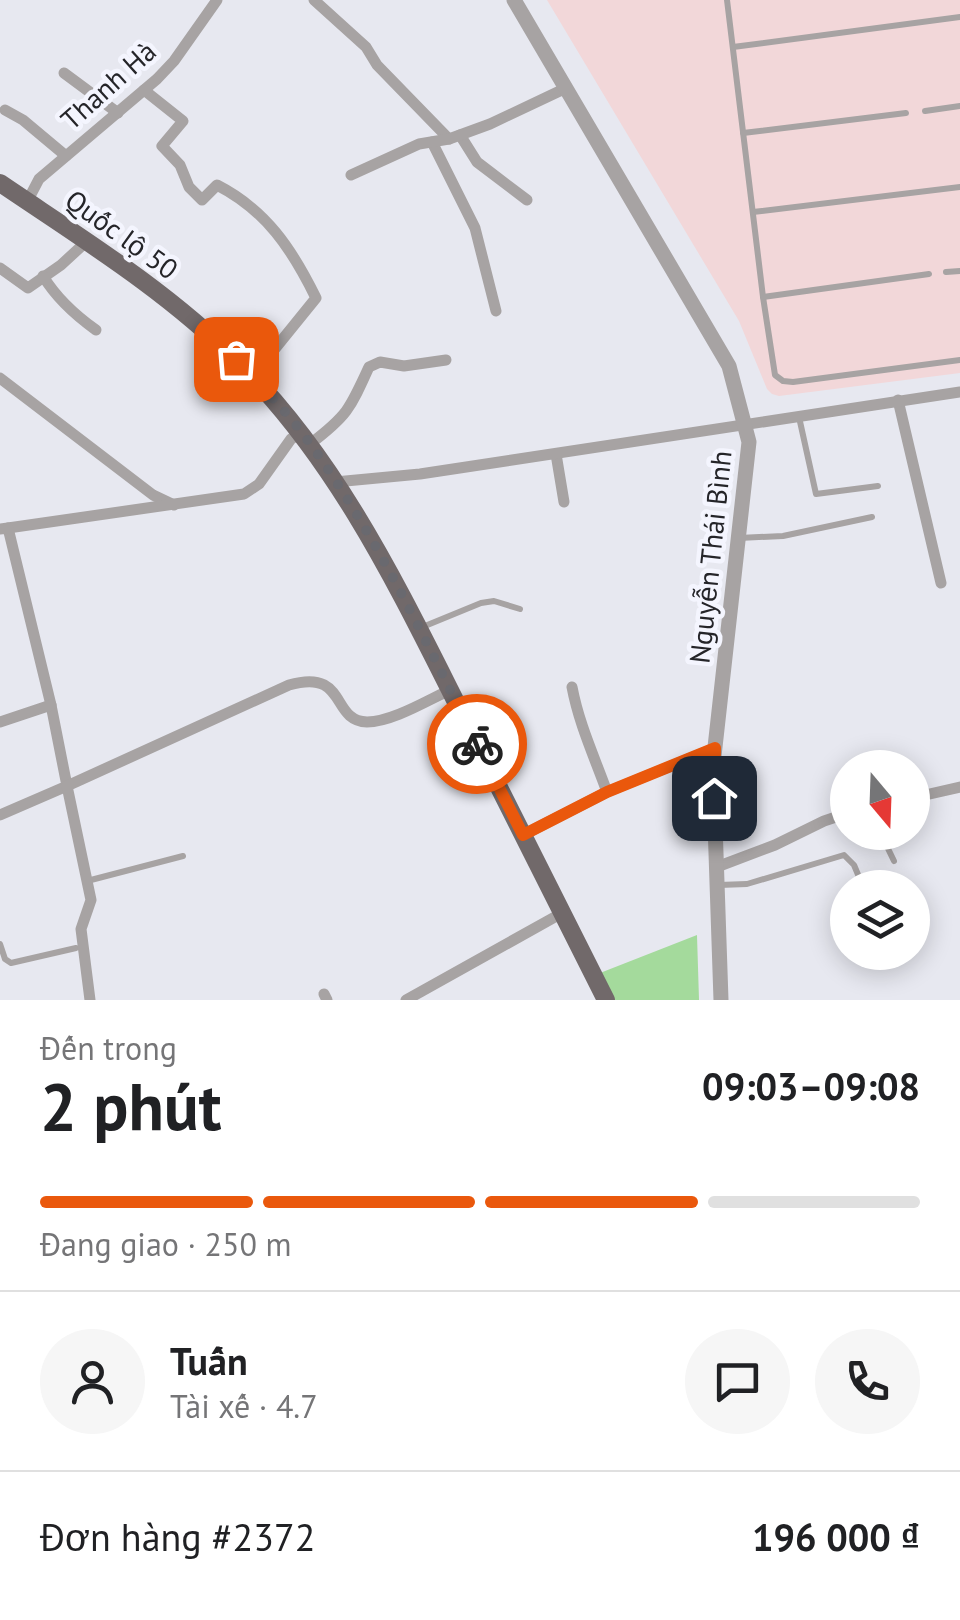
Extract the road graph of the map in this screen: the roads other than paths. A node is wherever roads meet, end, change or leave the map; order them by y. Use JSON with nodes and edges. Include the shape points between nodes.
{"nodes":[{"id":1,"x":217,"y":0,"type":"edge"},
{"id":2,"x":314,"y":0,"type":"edge"},
{"id":3,"x":514,"y":0,"type":"edge"},
{"id":4,"x":727,"y":0,"type":"edge"},
{"id":5,"x":960,"y":17,"type":"edge"},
{"id":6,"x":733,"y":47,"type":"junction"},
{"id":7,"x":64,"y":73,"type":"dead end"},
{"id":8,"x":564,"y":88,"type":"junction"},
{"id":9,"x":144,"y":90,"type":"junction"},
{"id":10,"x":960,"y":106,"type":"edge"},
{"id":11,"x":5,"y":110,"type":"dead end"},
{"id":12,"x":925,"y":111,"type":"dead end"},
{"id":13,"x":118,"y":113,"type":"junction"},
{"id":14,"x":906,"y":113,"type":"dead end"},
{"id":15,"x":743,"y":133,"type":"junction"},
{"id":16,"x":455,"y":137,"type":"junction"},
{"id":17,"x":432,"y":142,"type":"junction"},
{"id":18,"x":66,"y":156,"type":"junction"},
{"id":19,"x":352,"y":175,"type":"dead end"},
{"id":20,"x":0,"y":183,"type":"edge"},
{"id":21,"x":960,"y":187,"type":"edge"},
{"id":22,"x":527,"y":200,"type":"dead end"},
{"id":23,"x":27,"y":202,"type":"junction"},
{"id":24,"x":753,"y":212,"type":"junction"},
{"id":25,"x":86,"y":241,"type":"junction"},
{"id":26,"x":0,"y":268,"type":"edge"},
{"id":27,"x":960,"y":271,"type":"edge"},
{"id":28,"x":946,"y":272,"type":"dead end"},
{"id":29,"x":929,"y":274,"type":"dead end"},
{"id":30,"x":44,"y":276,"type":"junction"},
{"id":31,"x":763,"y":297,"type":"junction"},
{"id":32,"x":496,"y":311,"type":"dead end"},
{"id":33,"x":96,"y":330,"type":"dead end"},
{"id":34,"x":446,"y":360,"type":"dead end"},
{"id":35,"x":960,"y":360,"type":"edge"},
{"id":36,"x":0,"y":378,"type":"edge"},
{"id":37,"x":252,"y":378,"type":"junction"},
{"id":38,"x":960,"y":392,"type":"edge"},
{"id":39,"x":898,"y":400,"type":"junction"},
{"id":40,"x":799,"y":418,"type":"junction"},
{"id":41,"x":744,"y":425,"type":"junction"},
{"id":42,"x":306,"y":438,"type":"junction"},
{"id":43,"x":556,"y":454,"type":"junction"},
{"id":44,"x":336,"y":482,"type":"junction"},
{"id":45,"x":878,"y":486,"type":"dead end"},
{"id":46,"x":564,"y":502,"type":"dead end"},
{"id":47,"x":174,"y":505,"type":"junction"},
{"id":48,"x":872,"y":516,"type":"dead end"},
{"id":49,"x":4,"y":529,"type":"edge"},
{"id":50,"x":738,"y":538,"type":"junction"},
{"id":51,"x":940,"y":583,"type":"dead end"},
{"id":52,"x":520,"y":610,"type":"dead end"},
{"id":53,"x":419,"y":629,"type":"junction"},
{"id":54,"x":572,"y":687,"type":"dead end"},
{"id":55,"x":450,"y":690,"type":"junction"},
{"id":56,"x":50,"y":704,"type":"junction"},
{"id":57,"x":0,"y":722,"type":"edge"},
{"id":58,"x":715,"y":748,"type":"junction"},
{"id":59,"x":70,"y":785,"type":"junction"},
{"id":60,"x":960,"y":787,"type":"edge"},
{"id":61,"x":607,"y":792,"type":"junction"},
{"id":62,"x":930,"y":794,"type":"edge"},
{"id":63,"x":0,"y":816,"type":"edge"},
{"id":64,"x":830,"y":818,"type":"edge"},
{"id":65,"x":523,"y":835,"type":"junction"},
{"id":66,"x":888,"y":850,"type":"edge"},
{"id":67,"x":183,"y":856,"type":"dead end"},
{"id":68,"x":894,"y":862,"type":"dead end"},
{"id":69,"x":717,"y":865,"type":"junction"},
{"id":70,"x":856,"y":870,"type":"edge"},
{"id":71,"x":90,"y":880,"type":"junction"},
{"id":72,"x":717,"y":885,"type":"junction"},
{"id":73,"x":562,"y":913,"type":"junction"},
{"id":74,"x":0,"y":944,"type":"edge"},
{"id":75,"x":79,"y":947,"type":"junction"},
{"id":76,"x":90,"y":1000,"type":"edge"},
{"id":77,"x":406,"y":1000,"type":"edge"},
{"id":78,"x":606,"y":1000,"type":"edge"},
{"id":79,"x":722,"y":1000,"type":"edge"}],
"edges":[{"from":1,"to":9,"type":"street","name":"Thanh Hà","via":[[174,61]]},
{"from":2,"to":16,"type":"street"},
{"from":3,"to":8,"type":"street","name":"Nguyễn Thái Bình"},
{"from":4,"to":6,"type":"lane"},
{"from":5,"to":6,"type":"lane"},
{"from":6,"to":15,"type":"lane"},
{"from":7,"to":13,"type":"street"},
{"from":8,"to":16,"type":"street"},
{"from":8,"to":41,"type":"street","name":"Nguyễn Thái Bình","via":[[729,366]]},
{"from":9,"to":13,"type":"street","name":"Thanh Hà"},
{"from":9,"to":37,"type":"street","via":[[183,121],[162,146],[180,164],[188,187],[202,200],[217,185],[240,196],[272,226],[316,298]]},
{"from":10,"to":12,"type":"lane"},
{"from":11,"to":18,"type":"street"},
{"from":13,"to":18,"type":"street","name":"Thanh Hà"},
{"from":14,"to":15,"type":"lane"},
{"from":15,"to":24,"type":"lane"},
{"from":16,"to":17,"type":"street"},
{"from":16,"to":22,"type":"street"},
{"from":17,"to":19,"type":"street"},
{"from":17,"to":32,"type":"street","via":[[475,228]]},
{"from":18,"to":23,"type":"street","name":"Thanh Hà","via":[[40,178]]},
{"from":20,"to":23,"type":"main road","name":"Quốc lộ 50"},
{"from":21,"to":24,"type":"lane"},
{"from":23,"to":25,"type":"main road","name":"Quốc lộ 50"},
{"from":24,"to":31,"type":"lane"},
{"from":25,"to":30,"type":"street"},
{"from":25,"to":37,"type":"main road","name":"Quốc lộ 50","via":[[139,276]]},
{"from":26,"to":30,"type":"street","via":[[28,288]]},
{"from":27,"to":28,"type":"lane"},
{"from":29,"to":31,"type":"lane"},
{"from":30,"to":33,"type":"street"},
{"from":31,"to":35,"type":"lane","via":[[775,375],[783,381]]},
{"from":34,"to":42,"type":"street","via":[[369,367],[348,412]]},
{"from":36,"to":47,"type":"street"},
{"from":37,"to":42,"type":"main road","name":"Quốc lộ 50"},
{"from":38,"to":39,"type":"street"},
{"from":39,"to":40,"type":"street"},
{"from":39,"to":51,"type":"street"},
{"from":40,"to":41,"type":"street"},
{"from":40,"to":45,"type":"lane","via":[[816,494]]},
{"from":41,"to":43,"type":"street"},
{"from":41,"to":50,"type":"street","name":"Nguyễn Thái Bình"},
{"from":42,"to":44,"type":"main road","name":"Quốc lộ 50"},
{"from":42,"to":47,"type":"street","via":[[291,439],[244,494]]},
{"from":43,"to":44,"type":"street"},
{"from":43,"to":46,"type":"street"},
{"from":44,"to":53,"type":"main road","name":"Quốc lộ 50"},
{"from":47,"to":49,"type":"street"},
{"from":48,"to":50,"type":"lane","via":[[783,536]]},
{"from":49,"to":56,"type":"street"},
{"from":50,"to":58,"type":"street","name":"Nguyễn Thái Bình"},
{"from":52,"to":53,"type":"lane","via":[[480,603]]},
{"from":53,"to":55,"type":"main road","name":"Quốc lộ 50"},
{"from":54,"to":61,"type":"street"},
{"from":55,"to":59,"type":"street","via":[[384,720],[364,722],[327,685],[304,680]]},
{"from":55,"to":65,"type":"main road","name":"Quốc lộ 50"},
{"from":56,"to":57,"type":"street"},
{"from":56,"to":59,"type":"street"},
{"from":58,"to":61,"type":"street"},
{"from":58,"to":69,"type":"street","name":"Nguyễn Thái Bình"},
{"from":59,"to":63,"type":"street"},
{"from":59,"to":71,"type":"street"},
{"from":60,"to":62,"type":"street"},
{"from":61,"to":65,"type":"street"},
{"from":64,"to":69,"type":"street"},
{"from":65,"to":73,"type":"main road","name":"Quốc lộ 50"},
{"from":66,"to":68,"type":"lane"},
{"from":67,"to":71,"type":"lane"},
{"from":69,"to":72,"type":"street","name":"Nguyễn Thái Bình"},
{"from":70,"to":72,"type":"lane","via":[[844,855],[746,884]]},
{"from":71,"to":75,"type":"street"},
{"from":72,"to":79,"type":"street","name":"Nguyễn Thái Bình"},
{"from":73,"to":77,"type":"street"},
{"from":73,"to":78,"type":"main road","name":"Quốc lộ 50"},
{"from":74,"to":75,"type":"lane","via":[[11,964]]},
{"from":75,"to":76,"type":"street"}]}
